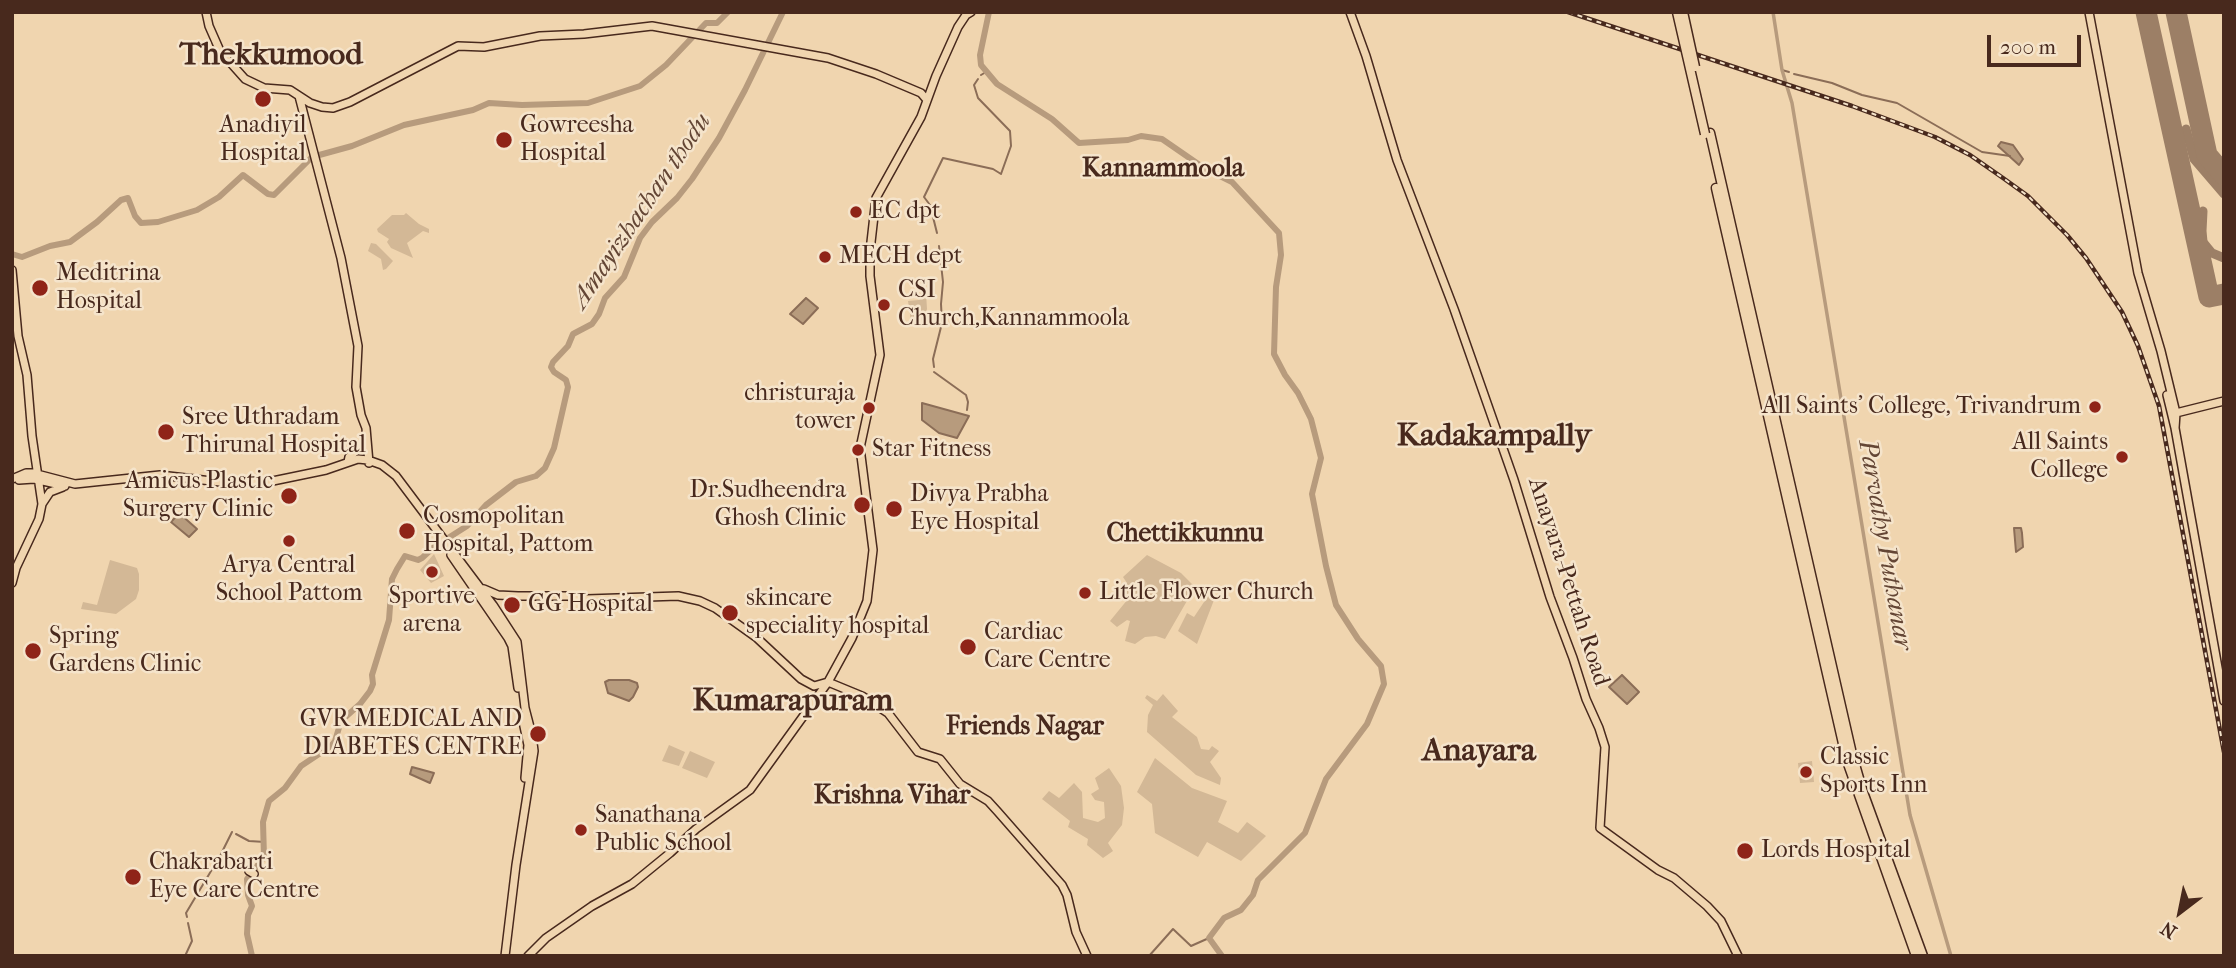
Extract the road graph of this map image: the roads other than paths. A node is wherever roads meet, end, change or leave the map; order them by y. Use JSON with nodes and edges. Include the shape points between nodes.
{"nodes":[{"id":1,"x":206,"y":12,"type":"edge"},
{"id":2,"x":971,"y":12,"type":"edge"},
{"id":3,"x":1350,"y":12,"type":"edge"},
{"id":4,"x":1677,"y":12,"type":"edge"},
{"id":5,"x":1683,"y":12,"type":"edge"},
{"id":6,"x":2088,"y":12,"type":"edge"},
{"id":7,"x":932,"y":87,"type":"junction"},
{"id":8,"x":919,"y":93,"type":"junction"},
{"id":9,"x":299,"y":96,"type":"junction"},
{"id":10,"x":927,"y":100,"type":"junction"},
{"id":11,"x":1707,"y":133,"type":"junction"},
{"id":12,"x":12,"y":270,"type":"edge"},
{"id":13,"x":12,"y":310,"type":"edge"},
{"id":14,"x":2224,"y":402,"type":"edge"},
{"id":15,"x":2174,"y":417,"type":"junction"},
{"id":16,"x":367,"y":442,"type":"junction"},
{"id":17,"x":35,"y":458,"type":"junction"},
{"id":18,"x":348,"y":462,"type":"junction"},
{"id":19,"x":369,"y":462,"type":"junction"},
{"id":20,"x":323,"y":473,"type":"junction"},
{"id":21,"x":36,"y":476,"type":"junction"},
{"id":22,"x":58,"y":480,"type":"junction"},
{"id":23,"x":12,"y":481,"type":"edge"},
{"id":24,"x":67,"y":485,"type":"junction"},
{"id":25,"x":42,"y":504,"type":"junction"},
{"id":26,"x":443,"y":540,"type":"junction"},
{"id":27,"x":450,"y":549,"type":"junction"},
{"id":28,"x":12,"y":567,"type":"edge"},
{"id":29,"x":12,"y":583,"type":"edge"},
{"id":30,"x":477,"y":584,"type":"junction"},
{"id":31,"x":498,"y":595,"type":"junction"},
{"id":32,"x":488,"y":602,"type":"junction"},
{"id":33,"x":828,"y":682,"type":"junction"},
{"id":34,"x":810,"y":685,"type":"junction"},
{"id":35,"x":2224,"y":701,"type":"edge"},
{"id":36,"x":810,"y":706,"type":"junction"},
{"id":37,"x":503,"y":956,"type":"edge"},
{"id":38,"x":528,"y":956,"type":"edge"},
{"id":39,"x":1087,"y":956,"type":"edge"},
{"id":40,"x":1738,"y":956,"type":"edge"},
{"id":41,"x":1916,"y":956,"type":"edge"},
{"id":42,"x":1923,"y":956,"type":"edge"}],
"edges":[{"from":1,"to":9,"type":"main road","via":[[220,51],[245,79]]},
{"from":2,"to":7,"type":"main road","via":[[958,27]]},
{"from":3,"to":40,"type":"main road","name":"Anayara-Pettah Road","via":[[1397,160],[1454,309],[1550,597],[1600,728],[1605,747],[1600,828],[1707,906],[1721,921]]},
{"from":4,"to":11,"type":"highway","bridge":true},
{"from":5,"to":11,"type":"highway","bridge":true},
{"from":6,"to":15,"type":"main road","via":[[2136,278]]},
{"from":7,"to":8,"type":"main road"},
{"from":7,"to":10,"type":"main road"},
{"from":8,"to":9,"type":"main road","via":[[828,58],[652,26],[540,36],[484,47],[458,46],[333,108]]},
{"from":8,"to":10,"type":"main road"},
{"from":9,"to":16,"type":"main road","via":[[341,258],[358,346],[356,387]]},
{"from":10,"to":33,"type":"main road","via":[[876,198],[870,276],[880,355],[860,448],[873,550],[871,579],[858,625]]},
{"from":11,"to":41,"type":"highway","via":[[1847,761]]},
{"from":11,"to":42,"type":"highway","via":[[1852,754]]},
{"from":12,"to":17,"type":"main road"},
{"from":13,"to":21,"type":"main road"},
{"from":14,"to":15,"type":"main road"},
{"from":15,"to":35,"type":"main road"},
{"from":16,"to":18,"type":"main road"},
{"from":16,"to":19,"type":"main road"},
{"from":17,"to":21,"type":"main road"},
{"from":17,"to":22,"type":"main road","via":[[45,473]]},
{"from":18,"to":19,"type":"main road"},
{"from":18,"to":20,"type":"main road"},
{"from":19,"to":20,"type":"main road"},
{"from":19,"to":26,"type":"main road","via":[[397,482]]},
{"from":19,"to":26,"type":"main road","via":[[396,476]]},
{"from":20,"to":24,"type":"main road","via":[[264,486],[177,479]]},
{"from":21,"to":22,"type":"main road"},
{"from":21,"to":23,"type":"main road"},
{"from":21,"to":24,"type":"main road"},
{"from":21,"to":25,"type":"main road"},
{"from":21,"to":28,"type":"main road","via":[[34,520]]},
{"from":22,"to":24,"type":"main road"},
{"from":24,"to":25,"type":"main road","via":[[50,492]]},
{"from":25,"to":29,"type":"main road"},
{"from":26,"to":27,"type":"main road"},
{"from":27,"to":30,"type":"main road"},
{"from":27,"to":32,"type":"main road"},
{"from":30,"to":31,"type":"main road"},
{"from":30,"to":32,"type":"main road"},
{"from":31,"to":32,"type":"main road"},
{"from":31,"to":34,"type":"main road","via":[[587,599],[678,596],[700,601],[757,638]]},
{"from":32,"to":37,"type":"main road","via":[[517,642],[534,745]]},
{"from":33,"to":34,"type":"main road"},
{"from":33,"to":36,"type":"main road"},
{"from":33,"to":39,"type":"main road","via":[[888,713],[918,752],[940,759],[960,784],[998,811],[1062,885]]},
{"from":34,"to":36,"type":"main road"},
{"from":36,"to":38,"type":"main road","via":[[750,790],[632,884],[546,938]]}]}
